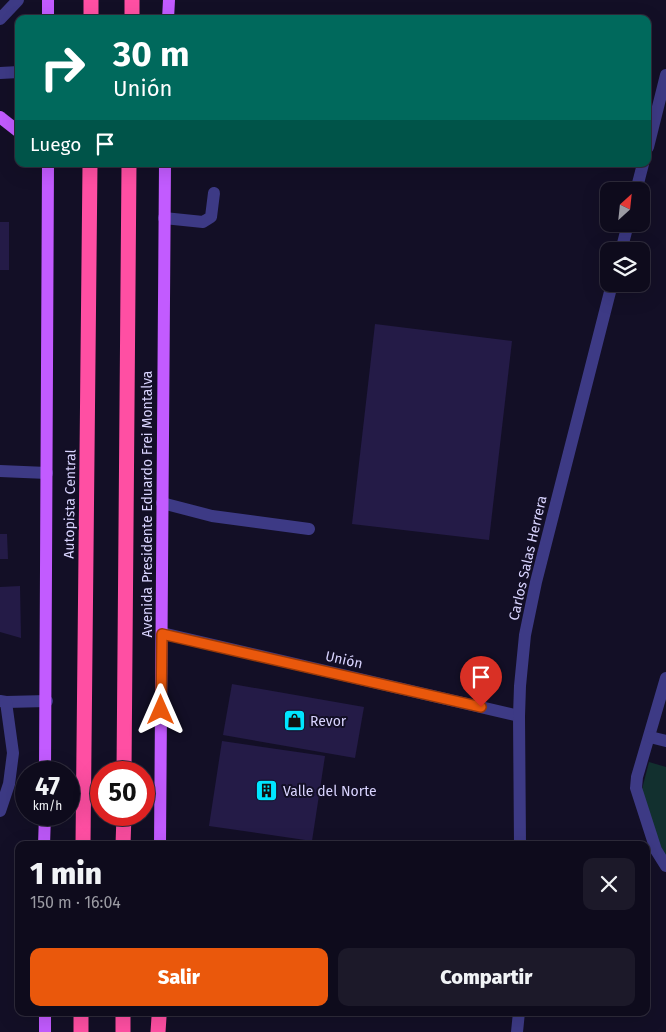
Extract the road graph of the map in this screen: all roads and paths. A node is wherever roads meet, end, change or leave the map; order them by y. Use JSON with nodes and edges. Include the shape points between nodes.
{"nodes":[{"id":1,"x":18,"y":0,"type":"edge"},
{"id":2,"x":48,"y":0,"type":"edge"},
{"id":3,"x":92,"y":0,"type":"edge"},
{"id":4,"x":132,"y":0,"type":"edge"},
{"id":5,"x":169,"y":0,"type":"edge"},
{"id":6,"x":48,"y":15,"type":"edge"},
{"id":7,"x":91,"y":15,"type":"edge"},
{"id":8,"x":132,"y":15,"type":"edge"},
{"id":9,"x":168,"y":15,"type":"edge"},
{"id":10,"x":0,"y":19,"type":"edge"},
{"id":11,"x":15,"y":72,"type":"edge"},
{"id":12,"x":0,"y":73,"type":"edge"},
{"id":13,"x":666,"y":74,"type":"edge"},
{"id":14,"x":0,"y":117,"type":"edge"},
{"id":15,"x":15,"y":129,"type":"edge"},
{"id":16,"x":651,"y":135,"type":"edge"},
{"id":17,"x":42,"y":167,"type":"edge"},
{"id":18,"x":48,"y":167,"type":"edge"},
{"id":19,"x":90,"y":167,"type":"edge"},
{"id":20,"x":129,"y":167,"type":"edge"},
{"id":21,"x":165,"y":167,"type":"edge"},
{"id":22,"x":642,"y":167,"type":"edge"},
{"id":23,"x":48,"y":178,"type":"junction"},
{"id":24,"x":638,"y":182,"type":"edge"},
{"id":25,"x":214,"y":193,"type":"dead end"},
{"id":26,"x":164,"y":218,"type":"junction"},
{"id":27,"x":610,"y":292,"type":"edge"},
{"id":28,"x":0,"y":472,"type":"edge"},
{"id":29,"x":47,"y":473,"type":"junction"},
{"id":30,"x":162,"y":504,"type":"junction"},
{"id":31,"x":309,"y":529,"type":"dead end"},
{"id":32,"x":162,"y":634,"type":"junction"},
{"id":33,"x":666,"y":678,"type":"edge"},
{"id":34,"x":46,"y":700,"type":"junction"},
{"id":35,"x":3,"y":702,"type":"edge"},
{"id":36,"x":519,"y":716,"type":"junction"},
{"id":37,"x":650,"y":737,"type":"junction"},
{"id":38,"x":666,"y":741,"type":"edge"},
{"id":39,"x":46,"y":761,"type":"edge"},
{"id":40,"x":124,"y":761,"type":"edge"},
{"id":41,"x":0,"y":811,"type":"edge"},
{"id":42,"x":45,"y":826,"type":"edge"},
{"id":43,"x":124,"y":826,"type":"edge"},
{"id":44,"x":44,"y":841,"type":"edge"},
{"id":45,"x":83,"y":841,"type":"edge"},
{"id":46,"x":123,"y":841,"type":"edge"},
{"id":47,"x":160,"y":841,"type":"edge"},
{"id":48,"x":520,"y":841,"type":"edge"},
{"id":49,"x":666,"y":866,"type":"edge"},
{"id":50,"x":45,"y":1016,"type":"edge"},
{"id":51,"x":81,"y":1016,"type":"edge"},
{"id":52,"x":123,"y":1016,"type":"edge"},
{"id":53,"x":159,"y":1016,"type":"edge"},
{"id":54,"x":519,"y":1016,"type":"edge"},
{"id":55,"x":45,"y":1032,"type":"edge"},
{"id":56,"x":81,"y":1032,"type":"edge"},
{"id":57,"x":123,"y":1032,"type":"edge"},
{"id":58,"x":158,"y":1032,"type":"edge"},
{"id":59,"x":517,"y":1032,"type":"edge"}],
"edges":[{"from":1,"to":10,"type":"street"},
{"from":2,"to":6,"type":"main road"},
{"from":3,"to":7,"type":"highway"},
{"from":4,"to":8,"type":"highway"},
{"from":5,"to":9,"type":"main road"},
{"from":11,"to":12,"type":"street"},
{"from":13,"to":16,"type":"street"},
{"from":14,"to":15,"type":"main road"},
{"from":17,"to":23,"type":"main road"},
{"from":18,"to":23,"type":"main road"},
{"from":19,"to":45,"type":"highway","name":"Autopista Central"},
{"from":20,"to":40,"type":"highway"},
{"from":21,"to":26,"type":"main road","name":"Avenida Presidente Eduardo Frei Montalva"},
{"from":22,"to":24,"type":"street"},
{"from":23,"to":29,"type":"main road"},
{"from":25,"to":26,"type":"street","via":[[211,217],[203,222]]},
{"from":26,"to":30,"type":"main road","name":"Avenida Presidente Eduardo Frei Montalva"},
{"from":27,"to":36,"type":"street","name":"Carlos Salas Herrera","via":[[530,608],[522,657]]},
{"from":28,"to":29,"type":"street"},
{"from":29,"to":34,"type":"main road"},
{"from":30,"to":31,"type":"street","via":[[212,516]]},
{"from":30,"to":32,"type":"main road","name":"Avenida Presidente Eduardo Frei Montalva"},
{"from":32,"to":36,"type":"street","name":"Unión"},
{"from":32,"to":47,"type":"main road","name":"Avenida Presidente Eduardo Frei Montalva"},
{"from":33,"to":37,"type":"street"},
{"from":34,"to":35,"type":"street"},
{"from":34,"to":39,"type":"main road"},
{"from":35,"to":41,"type":"street","via":[[13,753]]},
{"from":36,"to":48,"type":"street","name":"Carlos Salas Herrera"},
{"from":37,"to":38,"type":"street"},
{"from":37,"to":49,"type":"street","via":[[636,788],[656,850]]},
{"from":42,"to":44,"type":"main road"},
{"from":43,"to":46,"type":"highway"},
{"from":50,"to":55,"type":"main road"},
{"from":51,"to":56,"type":"highway"},
{"from":52,"to":57,"type":"highway"},
{"from":53,"to":58,"type":"highway"},
{"from":54,"to":59,"type":"street"}]}
